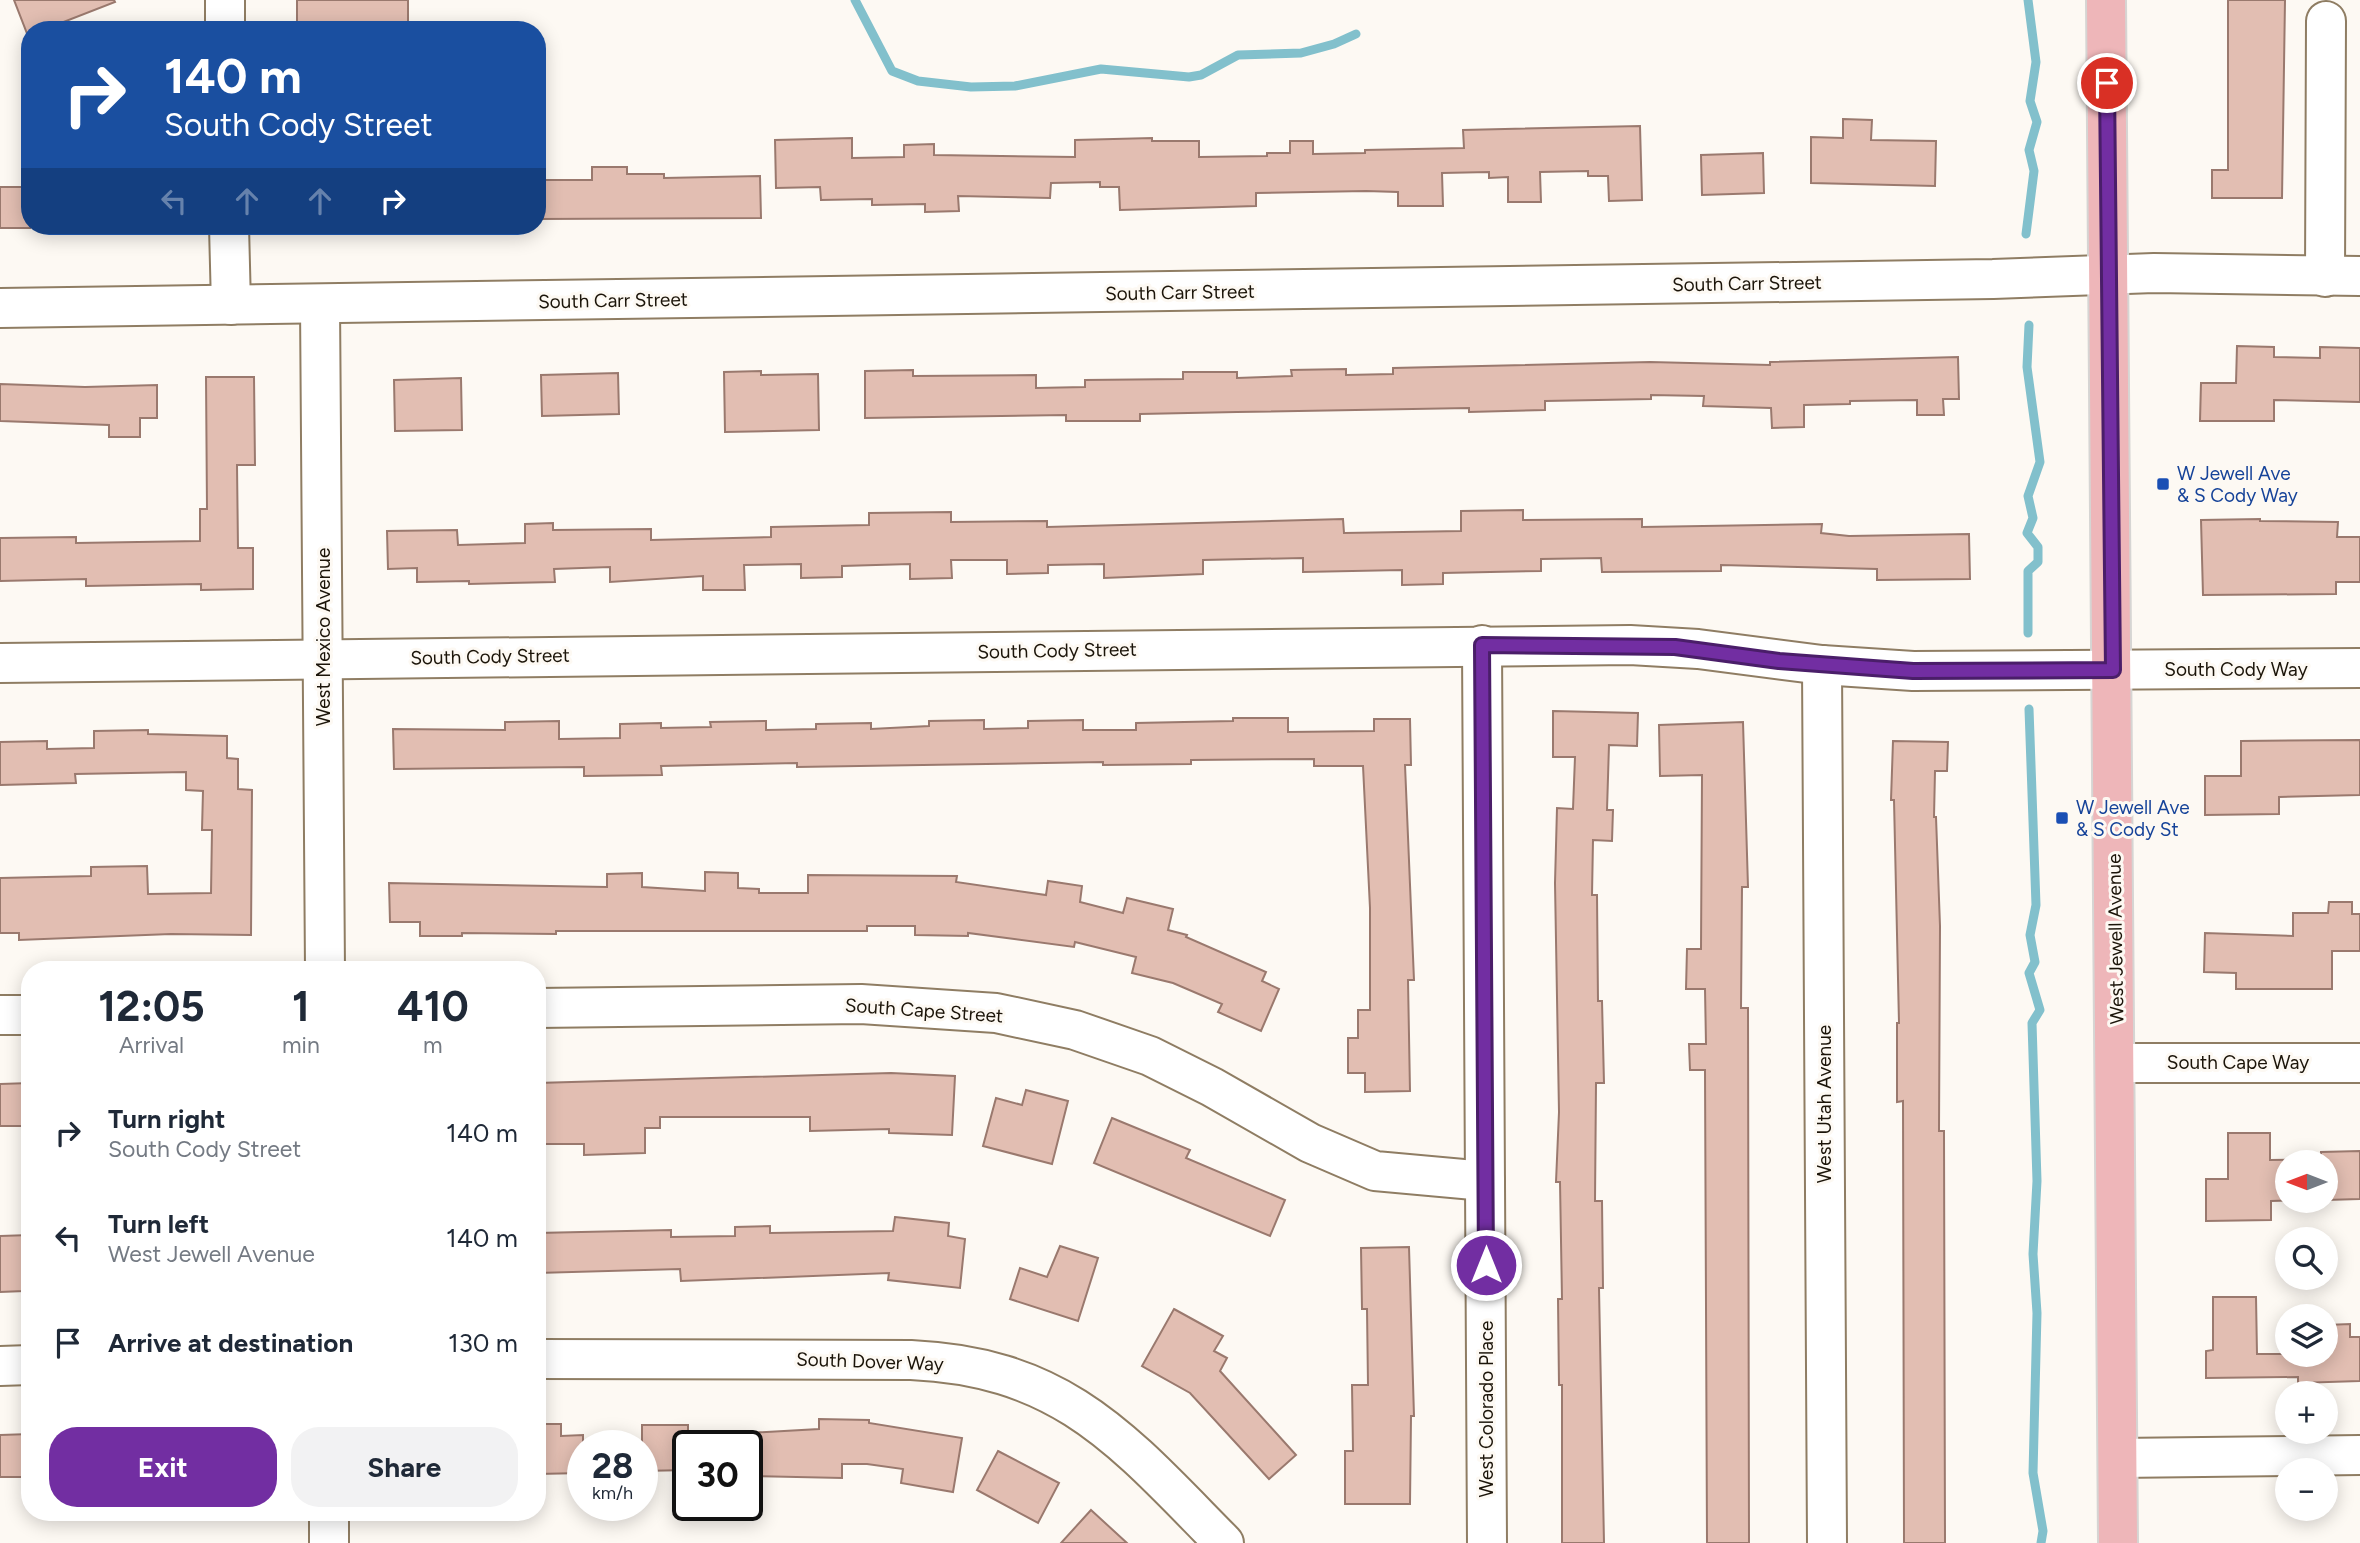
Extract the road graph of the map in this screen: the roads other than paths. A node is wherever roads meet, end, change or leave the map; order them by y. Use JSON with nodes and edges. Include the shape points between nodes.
{"nodes":[{"id":1,"x":225,"y":0,"type":"edge"},
{"id":2,"x":2106,"y":0,"type":"edge"},
{"id":3,"x":225,"y":21,"type":"edge"},
{"id":4,"x":2326,"y":21,"type":"dead end"},
{"id":5,"x":229,"y":235,"type":"edge"},
{"id":6,"x":2110,"y":275,"type":"junction"},
{"id":7,"x":2343,"y":277,"type":"edge"},
{"id":8,"x":320,"y":304,"type":"junction"},
{"id":9,"x":231,"y":305,"type":"junction"},
{"id":10,"x":0,"y":308,"type":"edge"},
{"id":11,"x":1482,"y":645,"type":"junction"},
{"id":12,"x":324,"y":658,"type":"junction"},
{"id":13,"x":0,"y":663,"type":"edge"},
{"id":14,"x":1822,"y":665,"type":"junction"},
{"id":15,"x":2360,"y":668,"type":"edge"},
{"id":16,"x":2113,"y":670,"type":"junction"},
{"id":17,"x":325,"y":961,"type":"edge"},
{"id":18,"x":546,"y":1009,"type":"edge"},
{"id":19,"x":21,"y":1015,"type":"edge"},
{"id":20,"x":0,"y":1016,"type":"edge"},
{"id":21,"x":2360,"y":1062,"type":"edge"},
{"id":22,"x":2116,"y":1063,"type":"junction"},
{"id":23,"x":1485,"y":1181,"type":"junction"},
{"id":24,"x":546,"y":1359,"type":"edge"},
{"id":25,"x":21,"y":1365,"type":"edge"},
{"id":26,"x":0,"y":1366,"type":"edge"},
{"id":27,"x":2360,"y":1455,"type":"edge"},
{"id":28,"x":2118,"y":1458,"type":"junction"},
{"id":29,"x":329,"y":1521,"type":"edge"},
{"id":30,"x":329,"y":1543,"type":"edge"},
{"id":31,"x":1224,"y":1543,"type":"edge"},
{"id":32,"x":1487,"y":1543,"type":"edge"},
{"id":33,"x":1827,"y":1543,"type":"edge"},
{"id":34,"x":2118,"y":1543,"type":"edge"}],
"edges":[{"from":1,"to":3,"type":"street"},
{"from":2,"to":6,"type":"main road","name":"West Jewell Avenue"},
{"from":4,"to":7,"type":"street"},
{"from":5,"to":9,"type":"street"},
{"from":6,"to":7,"type":"street","name":"South Carr Street"},
{"from":6,"to":8,"type":"street","name":"South Carr Street"},
{"from":6,"to":16,"type":"main road","name":"West Jewell Avenue"},
{"from":8,"to":9,"type":"street","name":"South Carr Street"},
{"from":8,"to":12,"type":"street","name":"West Mexico Avenue"},
{"from":9,"to":10,"type":"street","name":"South Carr Street"},
{"from":11,"to":12,"type":"street","name":"South Cody Street"},
{"from":11,"to":14,"type":"street","name":"South Cody Street","via":[[1684,648]]},
{"from":11,"to":23,"type":"street","name":"West Colorado Place"},
{"from":12,"to":13,"type":"street","name":"South Cody Street"},
{"from":12,"to":17,"type":"street","name":"West Mexico Avenue"},
{"from":14,"to":16,"type":"street","name":"South Cody Street","via":[[1913,671]]},
{"from":14,"to":33,"type":"street","name":"West Utah Avenue"},
{"from":15,"to":16,"type":"street","name":"South Cody Way"},
{"from":16,"to":22,"type":"main road","name":"West Jewell Avenue"},
{"from":18,"to":23,"type":"street","name":"South Cape Street","via":[[861,1004],[996,1013],[1075,1030],[1150,1056],[1310,1143],[1375,1171]]},
{"from":19,"to":20,"type":"street"},
{"from":21,"to":22,"type":"street","name":"South Cape Way"},
{"from":22,"to":28,"type":"main road","name":"West Jewell Avenue"},
{"from":23,"to":32,"type":"street","name":"West Colorado Place"},
{"from":24,"to":31,"type":"street","name":"South Dover Way","via":[[911,1360],[966,1365],[1001,1374],[1027,1382],[1093,1417]]},
{"from":25,"to":26,"type":"street"},
{"from":27,"to":28,"type":"street"},
{"from":28,"to":34,"type":"main road","name":"West Jewell Avenue"},
{"from":29,"to":30,"type":"street"}]}
